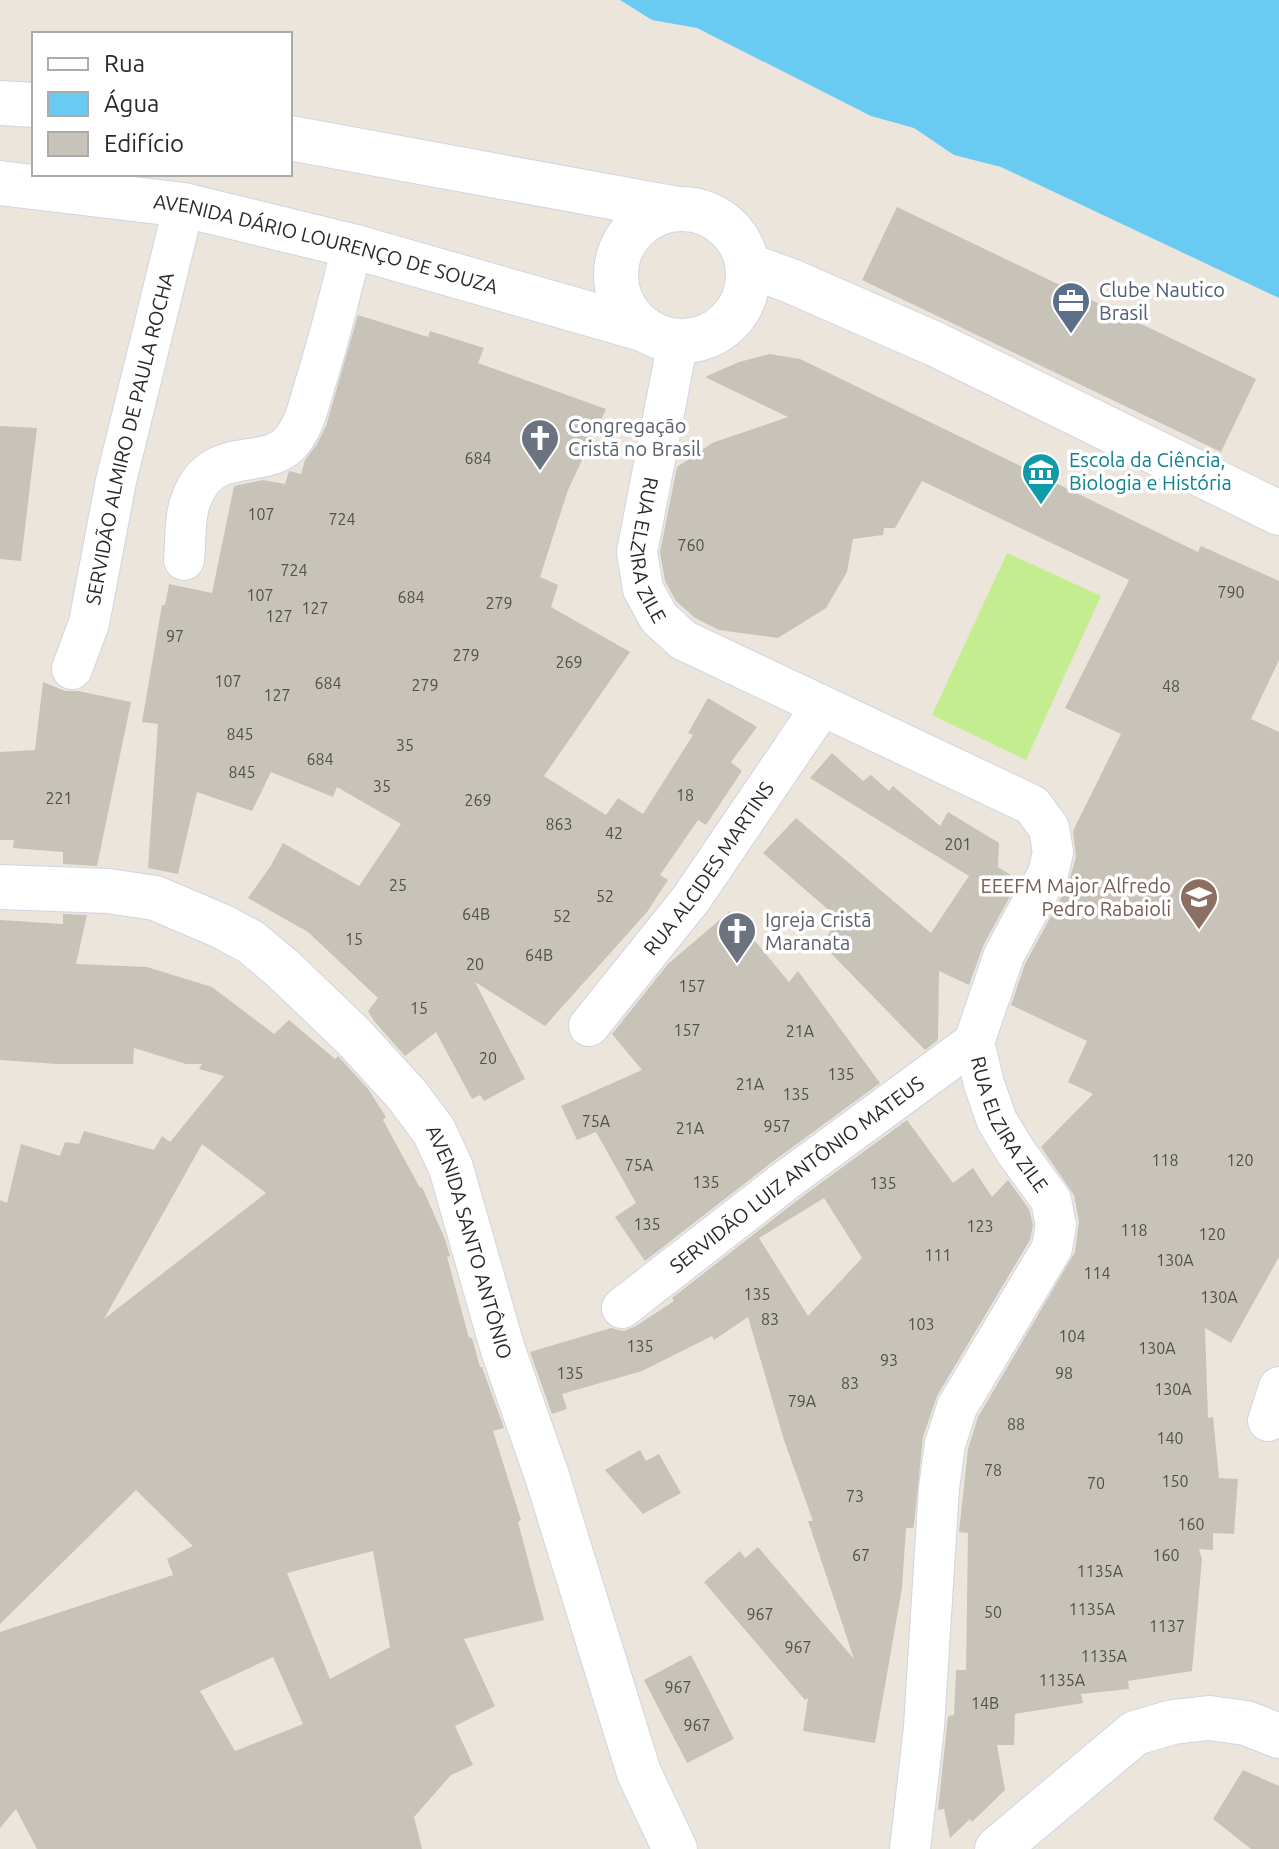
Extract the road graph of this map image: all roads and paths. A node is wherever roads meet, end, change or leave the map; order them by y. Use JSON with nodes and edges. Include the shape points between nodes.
{"nodes":[{"id":1,"x":0,"y":103,"type":"edge"},
{"id":2,"x":32,"y":105,"type":"edge"},
{"id":3,"x":292,"y":138,"type":"edge"},
{"id":4,"x":0,"y":183,"type":"edge"},
{"id":5,"x":184,"y":205,"type":"junction"},
{"id":6,"x":677,"y":209,"type":"junction"},
{"id":7,"x":352,"y":246,"type":"junction"},
{"id":8,"x":747,"y":265,"type":"junction"},
{"id":9,"x":662,"y":335,"type":"junction"},
{"id":10,"x":1279,"y":513,"type":"edge"},
{"id":11,"x":184,"y":560,"type":"dead end"},
{"id":12,"x":72,"y":669,"type":"dead end"},
{"id":13,"x":822,"y":706,"type":"junction"},
{"id":14,"x":0,"y":887,"type":"edge"},
{"id":15,"x":589,"y":1026,"type":"dead end"},
{"id":16,"x":974,"y":1042,"type":"junction"},
{"id":17,"x":622,"y":1308,"type":"dead end"},
{"id":18,"x":1279,"y":1736,"type":"edge"},
{"id":19,"x":675,"y":1849,"type":"edge"},
{"id":20,"x":910,"y":1849,"type":"edge"},
{"id":21,"x":997,"y":1849,"type":"edge"}],
"edges":[{"from":1,"to":2,"type":"street"},
{"from":3,"to":6,"type":"street"},
{"from":4,"to":5,"type":"street","name":"AVENIDA DÁRIO LOURENÇO DE SOUZA"},
{"from":5,"to":7,"type":"street","name":"AVENIDA DÁRIO LOURENÇO DE SOUZA"},
{"from":5,"to":12,"type":"street","name":"SERVIDÃO ALMIRO DE PAULA ROCHA","via":[[116,481],[89,623]]},
{"from":6,"to":8,"type":"street","via":[[706,213],[723,223],[737,238]]},
{"from":6,"to":9,"type":"street","via":[[640,224],[623,246],[616,272],[627,311]]},
{"from":7,"to":9,"type":"street","name":"AVENIDA DÁRIO LOURENÇO DE SOUZA"},
{"from":7,"to":11,"type":"street","via":[[335,322],[293,441],[274,455],[222,463],[202,480],[190,501]]},
{"from":8,"to":9,"type":"street","via":[[745,295],[731,320],[707,336]]},
{"from":8,"to":10,"type":"street","via":[[937,345]]},
{"from":9,"to":13,"type":"street","name":"RUA ELZIRA ZILE","via":[[637,552],[643,589],[659,618],[683,640]]},
{"from":13,"to":15,"type":"street","name":"RUA ALCIDES MARTINS","via":[[691,899]]},
{"from":13,"to":16,"type":"street","name":"RUA ELZIRA ZILE","via":[[1032,805],[1049,828],[1053,852],[1048,874],[1004,955]]},
{"from":14,"to":19,"type":"street","name":"AVENIDA SANTO ANTÔNIO","via":[[155,898],[251,942],[353,1036],[434,1131],[451,1168],[503,1350],[639,1773]]},
{"from":16,"to":17,"type":"street","name":"SERVIDÃO LUIZ ANTÔNIO MATEUS"},
{"from":16,"to":20,"type":"street","name":"RUA ELZIRA ZILE","via":[[997,1121],[1051,1200],[1056,1225],[1052,1248],[957,1407],[945,1444]]},
{"from":18,"to":21,"type":"street","via":[[1246,1723],[1209,1718],[1135,1733]]}]}
